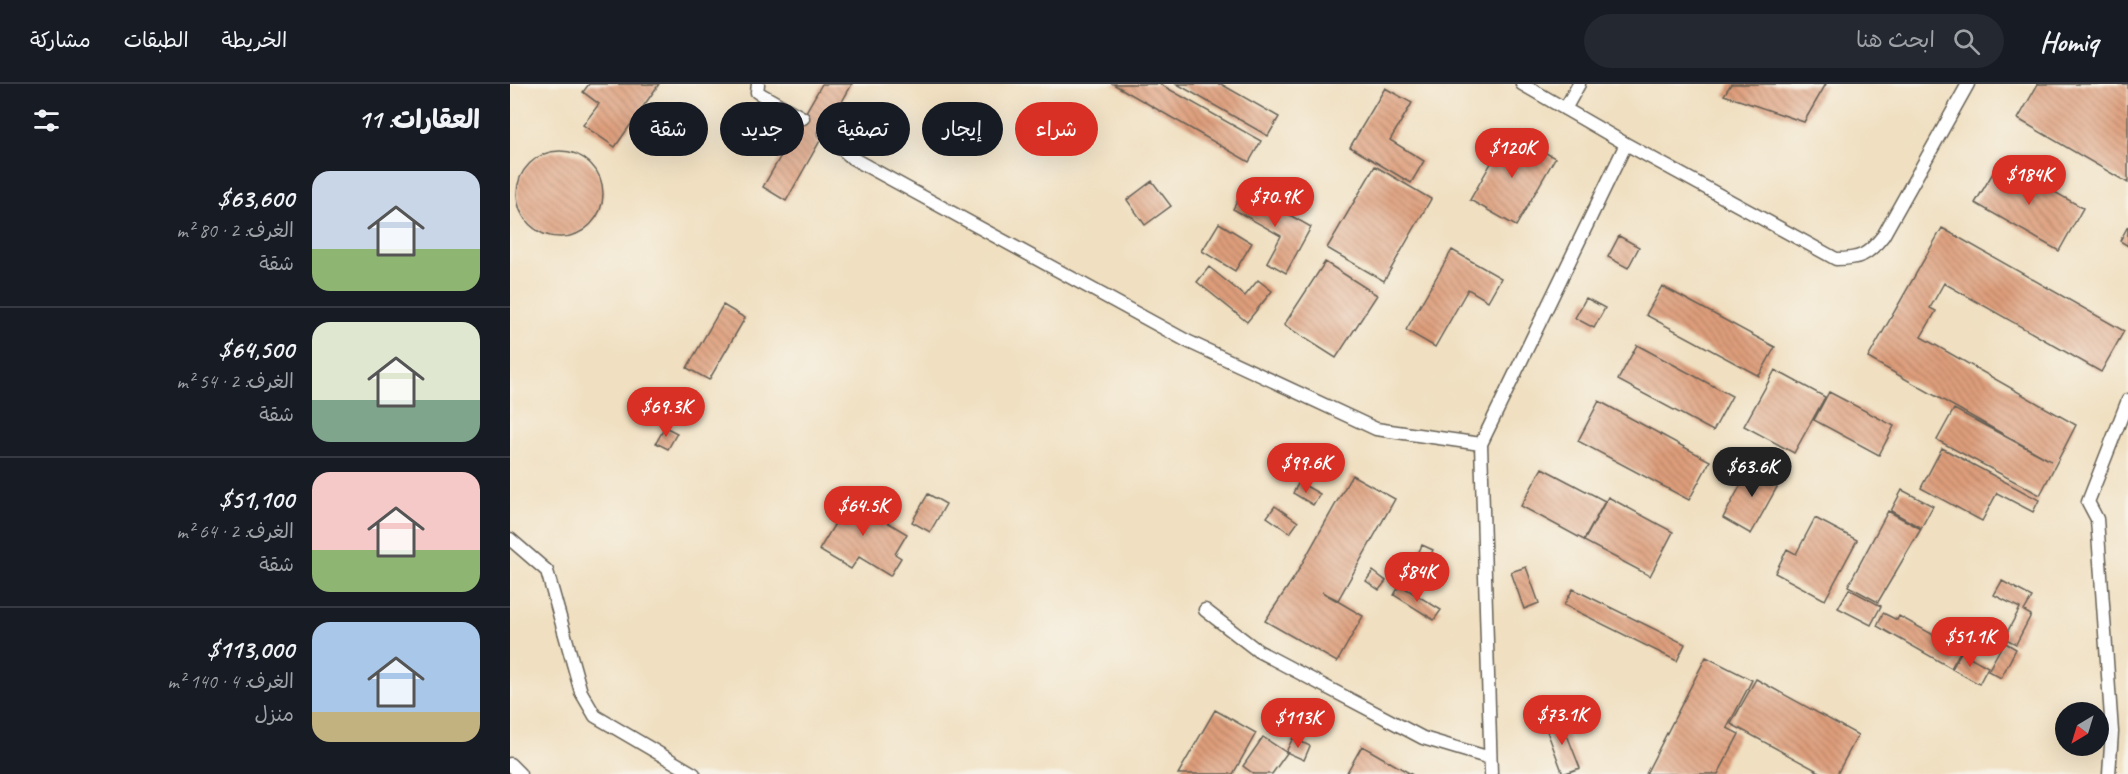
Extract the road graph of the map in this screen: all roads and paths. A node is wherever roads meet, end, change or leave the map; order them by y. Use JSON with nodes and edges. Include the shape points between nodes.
{"nodes":[{"id":1,"x":758,"y":84,"type":"edge"},
{"id":2,"x":1522,"y":84,"type":"edge"},
{"id":3,"x":1579,"y":84,"type":"edge"},
{"id":4,"x":1968,"y":84,"type":"edge"},
{"id":5,"x":775,"y":102,"type":"edge"},
{"id":6,"x":1565,"y":109,"type":"junction"},
{"id":7,"x":1626,"y":144,"type":"junction"},
{"id":8,"x":850,"y":156,"type":"edge"},
{"id":9,"x":2128,"y":400,"type":"edge"},
{"id":10,"x":1480,"y":444,"type":"junction"},
{"id":11,"x":510,"y":539,"type":"edge"},
{"id":12,"x":1205,"y":610,"type":"dead end"},
{"id":13,"x":1490,"y":758,"type":"junction"},
{"id":14,"x":510,"y":764,"type":"edge"},
{"id":15,"x":520,"y":774,"type":"edge"},
{"id":16,"x":694,"y":774,"type":"edge"},
{"id":17,"x":1491,"y":774,"type":"edge"},
{"id":18,"x":2109,"y":774,"type":"edge"}],
"edges":[{"from":1,"to":5,"type":"lane","via":[[757,92]]},
{"from":2,"to":6,"type":"lane"},
{"from":3,"to":6,"type":"lane"},
{"from":4,"to":7,"type":"lane","via":[[1883,236],[1872,251],[1855,259],[1836,259]]},
{"from":6,"to":7,"type":"lane"},
{"from":7,"to":10,"type":"lane"},
{"from":8,"to":10,"type":"lane","via":[[1187,341],[1376,429]]},
{"from":9,"to":18,"type":"lane","via":[[2088,502],[2097,519],[2112,732]]},
{"from":10,"to":13,"type":"lane"},
{"from":11,"to":16,"type":"lane","via":[[547,572],[581,692],[595,716]]},
{"from":12,"to":13,"type":"lane","via":[[1258,651],[1423,738]]},
{"from":13,"to":17,"type":"lane"},
{"from":14,"to":15,"type":"lane"}]}
